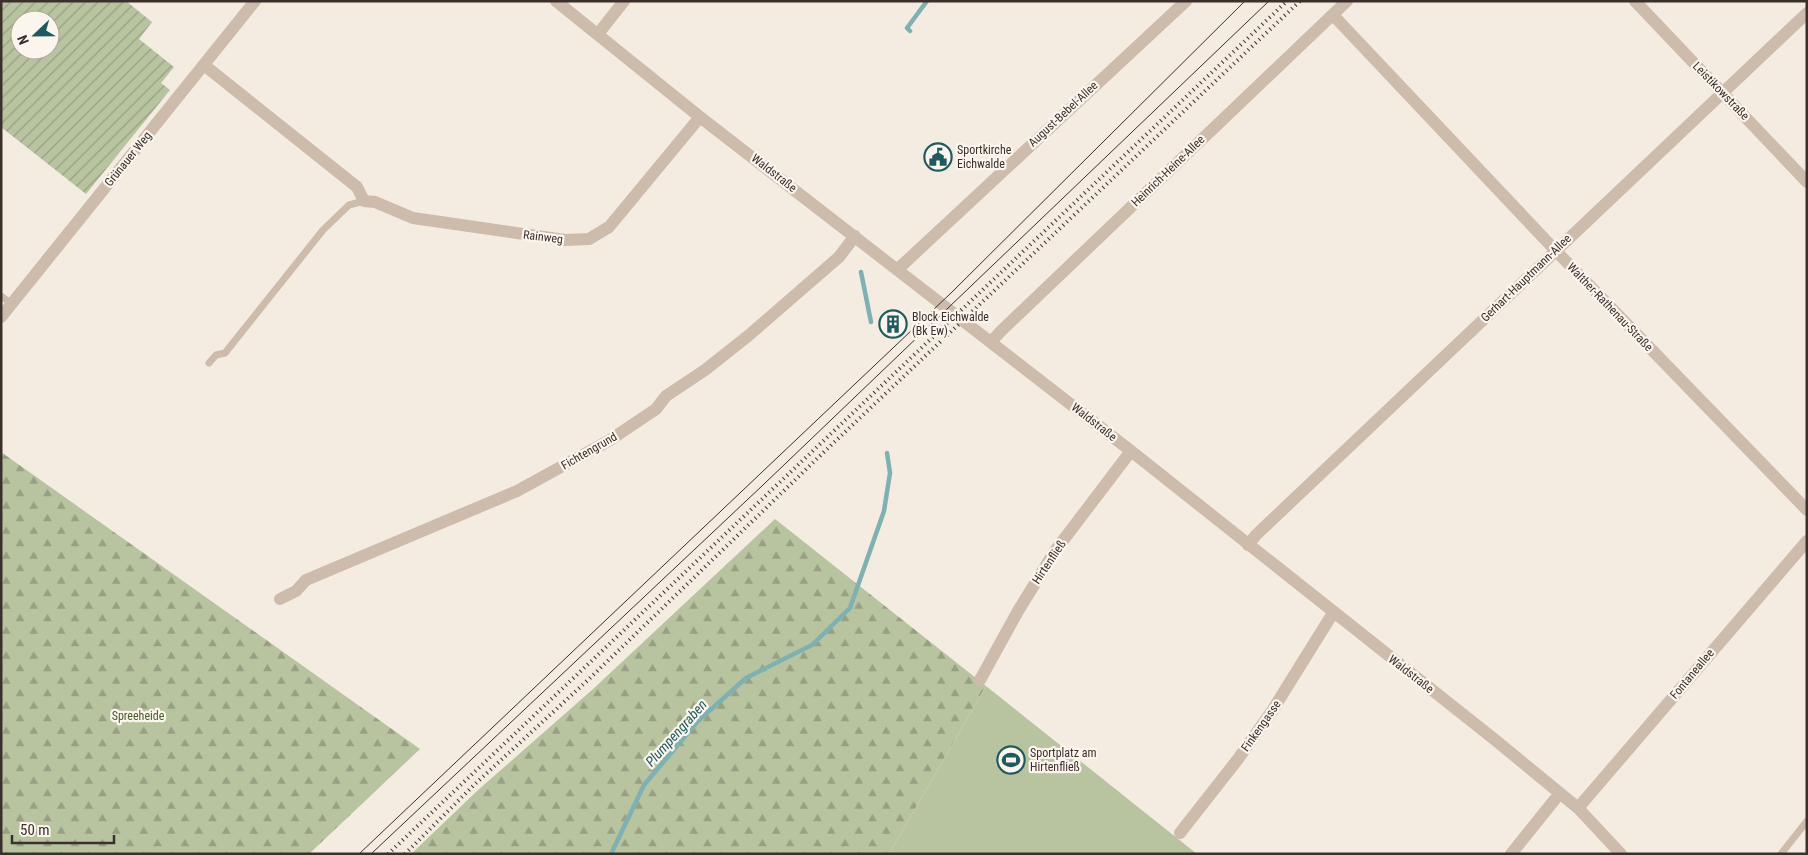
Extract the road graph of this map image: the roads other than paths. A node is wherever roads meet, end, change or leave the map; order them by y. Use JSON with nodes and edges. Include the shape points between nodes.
{"nodes":[{"id":1,"x":255,"y":1,"type":"edge"},
{"id":2,"x":556,"y":1,"type":"edge"},
{"id":3,"x":624,"y":1,"type":"edge"},
{"id":4,"x":1186,"y":1,"type":"edge"},
{"id":5,"x":1347,"y":1,"type":"edge"},
{"id":6,"x":1635,"y":1,"type":"edge"},
{"id":7,"x":1807,"y":13,"type":"edge"},
{"id":8,"x":1333,"y":15,"type":"junction"},
{"id":9,"x":598,"y":34,"type":"junction"},
{"id":10,"x":204,"y":65,"type":"junction"},
{"id":11,"x":1722,"y":93,"type":"junction"},
{"id":12,"x":700,"y":117,"type":"junction"},
{"id":13,"x":1807,"y":182,"type":"edge"},
{"id":14,"x":364,"y":201,"type":"junction"},
{"id":15,"x":855,"y":236,"type":"junction"},
{"id":16,"x":1555,"y":250,"type":"junction"},
{"id":17,"x":898,"y":269,"type":"junction"},
{"id":18,"x":1,"y":296,"type":"edge"},
{"id":19,"x":12,"y":304,"type":"junction"},
{"id":20,"x":1,"y":317,"type":"edge"},
{"id":21,"x":991,"y":342,"type":"junction"},
{"id":22,"x":209,"y":363,"type":"dead end"},
{"id":23,"x":1131,"y":451,"type":"junction"},
{"id":24,"x":1807,"y":510,"type":"edge"},
{"id":25,"x":1807,"y":542,"type":"edge"},
{"id":26,"x":1248,"y":545,"type":"junction"},
{"id":27,"x":280,"y":599,"type":"dead end"},
{"id":28,"x":1333,"y":613,"type":"junction"},
{"id":29,"x":980,"y":680,"type":"dead end"},
{"id":30,"x":1560,"y":793,"type":"junction"},
{"id":31,"x":1578,"y":808,"type":"junction"},
{"id":32,"x":1807,"y":821,"type":"edge"},
{"id":33,"x":1180,"y":833,"type":"dead end"},
{"id":34,"x":1511,"y":854,"type":"edge"},
{"id":35,"x":1621,"y":854,"type":"edge"},
{"id":36,"x":1781,"y":854,"type":"edge"}],
"edges":[{"from":1,"to":10,"type":"street","name":"Grünauer Weg"},
{"from":2,"to":9,"type":"street","name":"Waldstraße"},
{"from":3,"to":9,"type":"street"},
{"from":4,"to":17,"type":"street","name":"August-Bebel-Allee"},
{"from":5,"to":8,"type":"street","name":"Heinrich-Heine-Allee"},
{"from":6,"to":11,"type":"street","name":"Leistikowstraße"},
{"from":7,"to":11,"type":"street","name":"Gerhart-Hauptmann-Allee"},
{"from":8,"to":16,"type":"street","name":"Walther-Rathenau-Straße"},
{"from":8,"to":21,"type":"street","name":"Heinrich-Heine-Allee"},
{"from":9,"to":12,"type":"street","name":"Waldstraße"},
{"from":10,"to":14,"type":"street","via":[[357,187]]},
{"from":10,"to":19,"type":"street","name":"Grünauer Weg"},
{"from":11,"to":13,"type":"street","name":"Leistikowstraße"},
{"from":11,"to":16,"type":"street","name":"Gerhart-Hauptmann-Allee"},
{"from":12,"to":14,"type":"street","name":"Rainweg","via":[[609,228],[588,239],[565,240],[413,218],[375,202]]},
{"from":12,"to":15,"type":"street","name":"Waldstraße"},
{"from":14,"to":22,"type":"lane","via":[[349,204],[323,230],[225,353],[216,355]]},
{"from":15,"to":17,"type":"street","name":"Waldstraße"},
{"from":15,"to":27,"type":"street","name":"Fichtengrund","via":[[838,257],[748,336],[666,396],[656,409],[610,440],[517,491],[306,580],[296,591]]},
{"from":16,"to":24,"type":"street","name":"Walther-Rathenau-Straße"},
{"from":16,"to":26,"type":"street","name":"Gerhart-Hauptmann-Allee"},
{"from":17,"to":21,"type":"street","name":"Waldstraße"},
{"from":18,"to":19,"type":"lane"},
{"from":19,"to":20,"type":"street","name":"Grünauer Weg"},
{"from":21,"to":23,"type":"street","name":"Waldstraße"},
{"from":23,"to":26,"type":"street","name":"Waldstraße"},
{"from":23,"to":29,"type":"street","name":"Hirtenfließ","via":[[1056,551]]},
{"from":25,"to":31,"type":"street","name":"Fontaneallee"},
{"from":26,"to":28,"type":"street","name":"Waldstraße"},
{"from":28,"to":30,"type":"street","name":"Waldstraße"},
{"from":28,"to":33,"type":"street","name":"Finkengasse","via":[[1258,731]]},
{"from":30,"to":31,"type":"street","name":"Waldstraße"},
{"from":30,"to":34,"type":"street"},
{"from":31,"to":35,"type":"street","name":"Waldstraße"},
{"from":32,"to":36,"type":"lane"}]}
